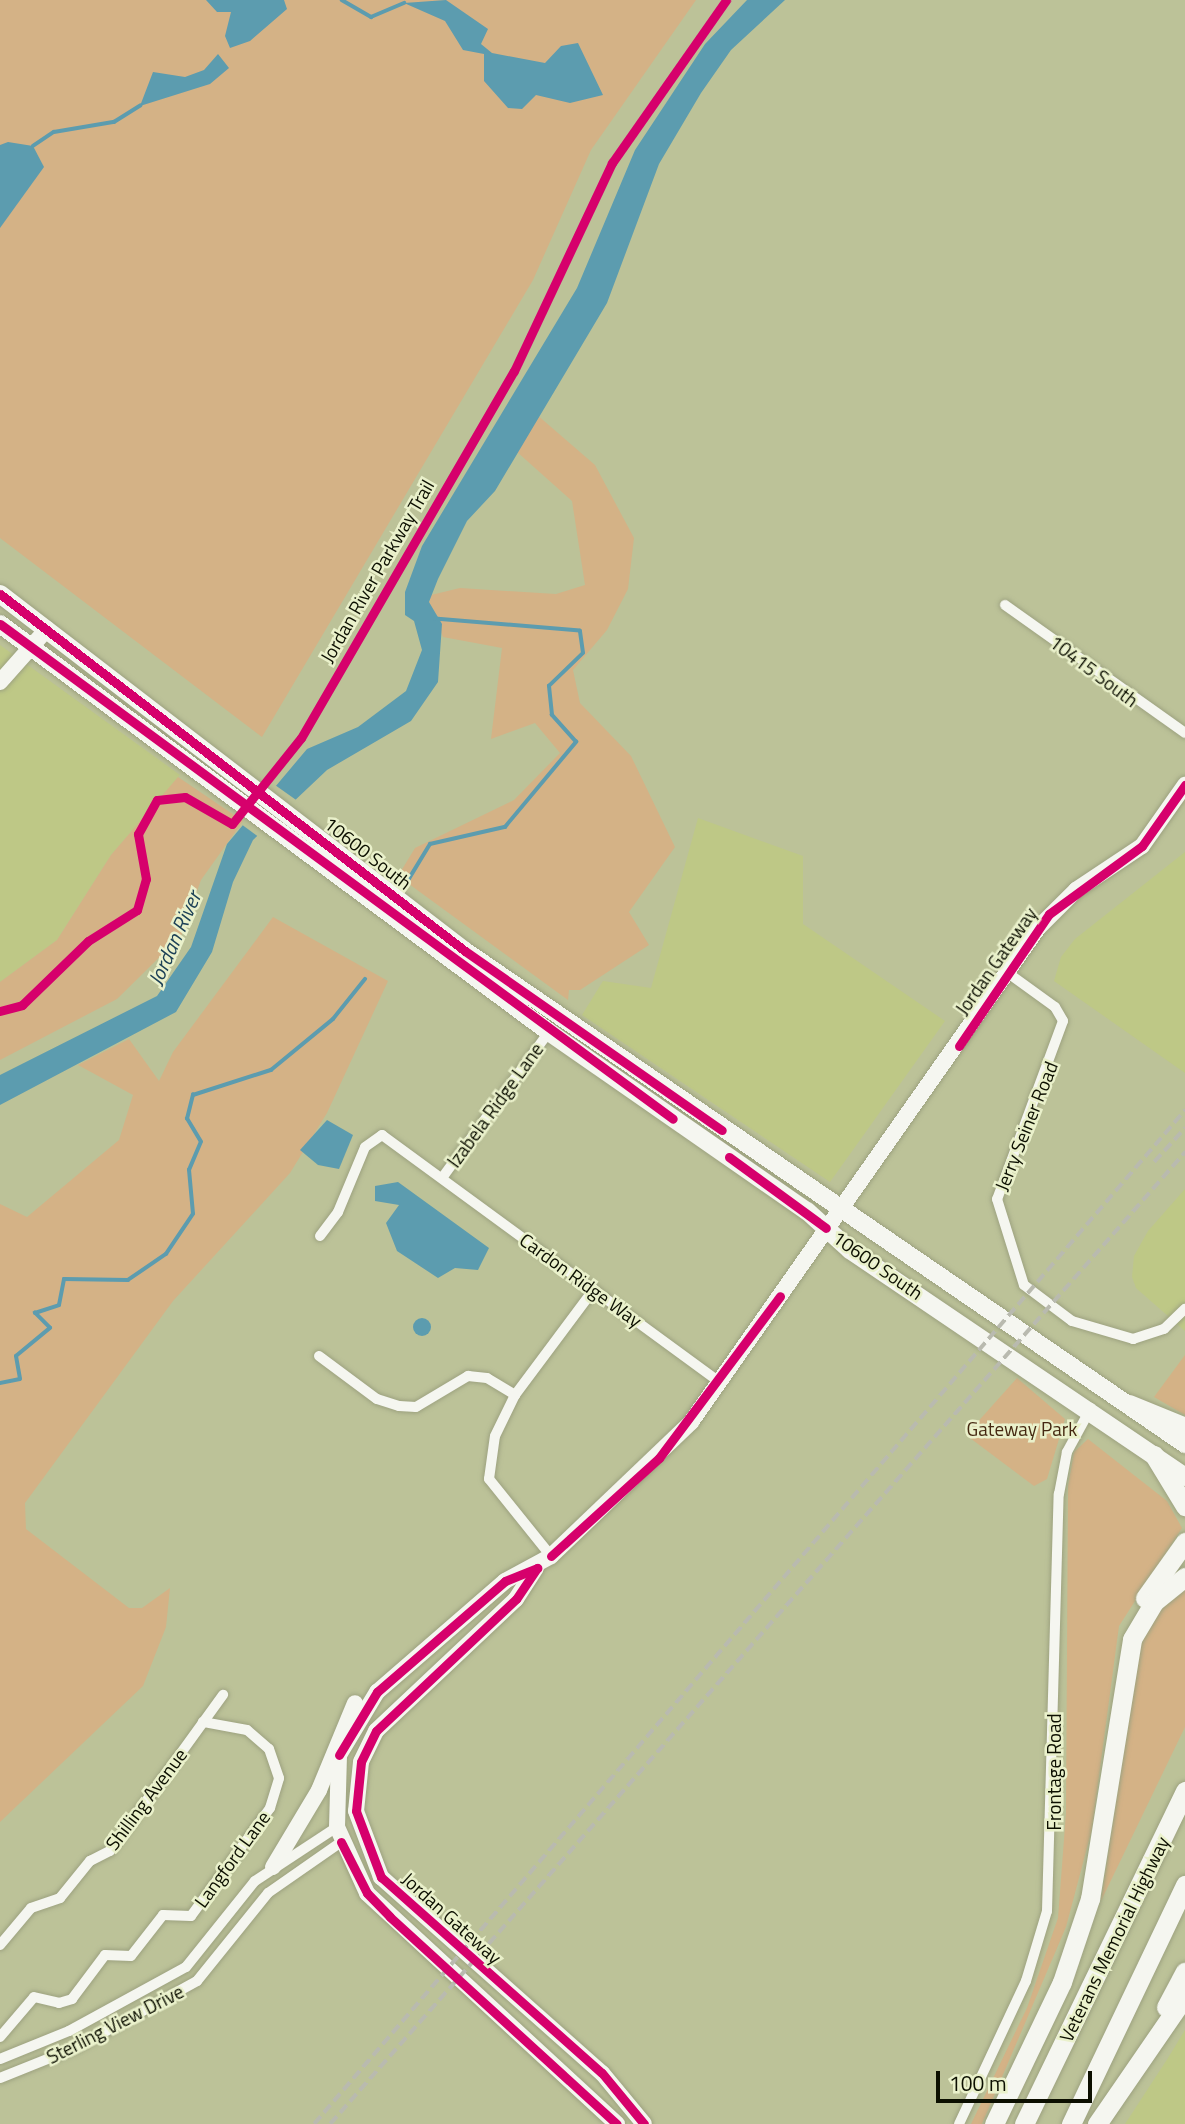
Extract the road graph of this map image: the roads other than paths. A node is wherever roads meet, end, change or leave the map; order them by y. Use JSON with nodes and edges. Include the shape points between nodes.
{"nodes":[{"id":1,"x":0,"y":594,"type":"edge"},
{"id":2,"x":1005,"y":606,"type":"dead end"},
{"id":3,"x":0,"y":624,"type":"edge"},
{"id":4,"x":47,"y":629,"type":"junction"},
{"id":5,"x":31,"y":648,"type":"junction"},
{"id":6,"x":0,"y":682,"type":"edge"},
{"id":7,"x":1185,"y":733,"type":"edge"},
{"id":8,"x":1185,"y":785,"type":"edge"},
{"id":9,"x":1008,"y":973,"type":"junction"},
{"id":10,"x":549,"y":1032,"type":"junction"},
{"id":11,"x":442,"y":1178,"type":"junction"},
{"id":12,"x":840,"y":1209,"type":"junction"},
{"id":13,"x":826,"y":1228,"type":"junction"},
{"id":14,"x":320,"y":1236,"type":"dead end"},
{"id":15,"x":594,"y":1289,"type":"junction"},
{"id":16,"x":1185,"y":1309,"type":"edge"},
{"id":17,"x":319,"y":1356,"type":"dead end"},
{"id":18,"x":720,"y":1382,"type":"junction"},
{"id":19,"x":515,"y":1395,"type":"junction"},
{"id":20,"x":1129,"y":1404,"type":"junction"},
{"id":21,"x":1091,"y":1408,"type":"junction"},
{"id":22,"x":1185,"y":1427,"type":"edge"},
{"id":23,"x":1185,"y":1444,"type":"edge"},
{"id":24,"x":1154,"y":1455,"type":"junction"},
{"id":25,"x":1185,"y":1477,"type":"edge"},
{"id":26,"x":1185,"y":1506,"type":"edge"},
{"id":27,"x":1185,"y":1542,"type":"edge"},
{"id":28,"x":551,"y":1556,"type":"junction"},
{"id":29,"x":537,"y":1568,"type":"junction"},
{"id":30,"x":1185,"y":1577,"type":"edge"},
{"id":31,"x":401,"y":1669,"type":"junction"},
{"id":32,"x":223,"y":1695,"type":"dead end"},
{"id":33,"x":1121,"y":1698,"type":"junction"},
{"id":34,"x":396,"y":1707,"type":"junction"},
{"id":35,"x":203,"y":1722,"type":"junction"},
{"id":36,"x":1185,"y":1791,"type":"edge"},
{"id":37,"x":341,"y":1833,"type":"junction"},
{"id":38,"x":273,"y":1867,"type":"junction"},
{"id":39,"x":1185,"y":1885,"type":"edge"},
{"id":40,"x":398,"y":1895,"type":"junction"},
{"id":41,"x":0,"y":1945,"type":"edge"},
{"id":42,"x":1185,"y":1972,"type":"edge"},
{"id":43,"x":1185,"y":1996,"type":"edge"},
{"id":44,"x":0,"y":2037,"type":"edge"},
{"id":45,"x":1153,"y":2037,"type":"junction"},
{"id":46,"x":0,"y":2059,"type":"edge"},
{"id":47,"x":0,"y":2078,"type":"edge"},
{"id":48,"x":617,"y":2124,"type":"edge"},
{"id":49,"x":643,"y":2124,"type":"edge"},
{"id":50,"x":958,"y":2124,"type":"edge"},
{"id":51,"x":994,"y":2124,"type":"edge"},
{"id":52,"x":1024,"y":2124,"type":"edge"},
{"id":53,"x":1072,"y":2124,"type":"edge"},
{"id":54,"x":1097,"y":2124,"type":"edge"}],
"edges":[{"from":1,"to":4,"type":"main road","name":"10600 South"},
{"from":2,"to":7,"type":"street","name":"10415 South"},
{"from":3,"to":5,"type":"main road","name":"10600 South"},
{"from":4,"to":5,"type":"main road"},
{"from":4,"to":12,"type":"main road","name":"10600 South","via":[[465,951]]},
{"from":5,"to":6,"type":"main road"},
{"from":5,"to":10,"type":"main road","name":"10600 South"},
{"from":8,"to":9,"type":"main road","name":"Jordan Gateway","via":[[1151,837],[1057,906]]},
{"from":9,"to":12,"type":"main road","name":"Jordan Gateway"},
{"from":9,"to":16,"type":"street","name":"Jerry Seiner Road","via":[[1055,1007],[1063,1021],[997,1199],[1021,1278],[1072,1321],[1123,1337],[1154,1334]]},
{"from":10,"to":11,"type":"street","name":"Izabela Ridge Lane"},
{"from":10,"to":13,"type":"main road","name":"10600 South"},
{"from":11,"to":14,"type":"street","name":"Cardon Ridge Way","via":[[382,1135],[374,1136]]},
{"from":11,"to":15,"type":"street","name":"Cardon Ridge Way"},
{"from":12,"to":13,"type":"main road","name":"Jordan Gateway"},
{"from":12,"to":20,"type":"main road","name":"10600 South"},
{"from":13,"to":18,"type":"main road","name":"Jordan Gateway"},
{"from":13,"to":21,"type":"main road","name":"10600 South"},
{"from":15,"to":18,"type":"street","name":"Cardon Ridge Way"},
{"from":15,"to":19,"type":"street"},
{"from":17,"to":19,"type":"street","via":[[377,1398],[398,1406],[416,1408],[467,1376],[487,1378]]},
{"from":18,"to":28,"type":"main road","name":"Jordan Gateway","via":[[659,1458]]},
{"from":19,"to":28,"type":"street","via":[[495,1436],[489,1479]]},
{"from":20,"to":22,"type":"highway"},
{"from":20,"to":23,"type":"main road","name":"10600 South"},
{"from":21,"to":24,"type":"main road","name":"10600 South"},
{"from":21,"to":50,"type":"street","name":"Frontage Road","via":[[1067,1452],[1059,1494],[1047,1912],[1026,1981]]},
{"from":24,"to":25,"type":"main road","name":"10600 South"},
{"from":24,"to":26,"type":"highway"},
{"from":27,"to":33,"type":"highway","via":[[1126,1632],[1119,1654]]},
{"from":28,"to":29,"type":"main road","name":"Jordan Gateway"},
{"from":29,"to":31,"type":"main road","name":"Jordan Gateway","via":[[505,1581]]},
{"from":29,"to":34,"type":"main road","name":"Jordan Gateway","via":[[516,1599]]},
{"from":30,"to":33,"type":"highway","via":[[1138,1625]]},
{"from":31,"to":37,"type":"main road","name":"Jordan Gateway","via":[[357,1719],[339,1755]]},
{"from":31,"to":38,"type":"main road","via":[[372,1683],[343,1720],[319,1790]]},
{"from":32,"to":35,"type":"street","name":"Shilling Avenue"},
{"from":33,"to":51,"type":"highway","via":[[1106,1821],[1085,1914],[1062,1982]]},
{"from":34,"to":37,"type":"main road","via":[[370,1721],[360,1739],[351,1765]]},
{"from":34,"to":40,"type":"main road","name":"Jordan Gateway","via":[[361,1762],[356,1811],[365,1849]]},
{"from":35,"to":41,"type":"street","name":"Shilling Avenue","via":[[110,1851],[90,1861],[60,1898],[31,1908]]},
{"from":35,"to":44,"type":"street","name":"Langford Lane","via":[[247,1730],[270,1749],[279,1778],[270,1808],[191,1916],[163,1916],[131,1956],[105,1955],[72,1999],[59,2003],[34,1997]]},
{"from":36,"to":52,"type":"highway","name":"Veterans Memorial Highway"},
{"from":37,"to":38,"type":"street","name":"Sterling View Drive"},
{"from":37,"to":40,"type":"main road","via":[[379,1886]]},
{"from":37,"to":47,"type":"street","name":"Sterling View Drive","via":[[268,1893],[197,1981],[77,2047]]},
{"from":37,"to":48,"type":"main road","name":"Jordan Gateway","via":[[367,1893]]},
{"from":38,"to":46,"type":"street","name":"Sterling View Drive","via":[[186,1967],[69,2031]]},
{"from":39,"to":53,"type":"highway","name":"Veterans Memorial Highway"},
{"from":40,"to":49,"type":"main road","name":"Jordan Gateway","via":[[602,2073]]},
{"from":42,"to":45,"type":"highway"},
{"from":43,"to":45,"type":"highway"},
{"from":45,"to":54,"type":"highway"}]}
